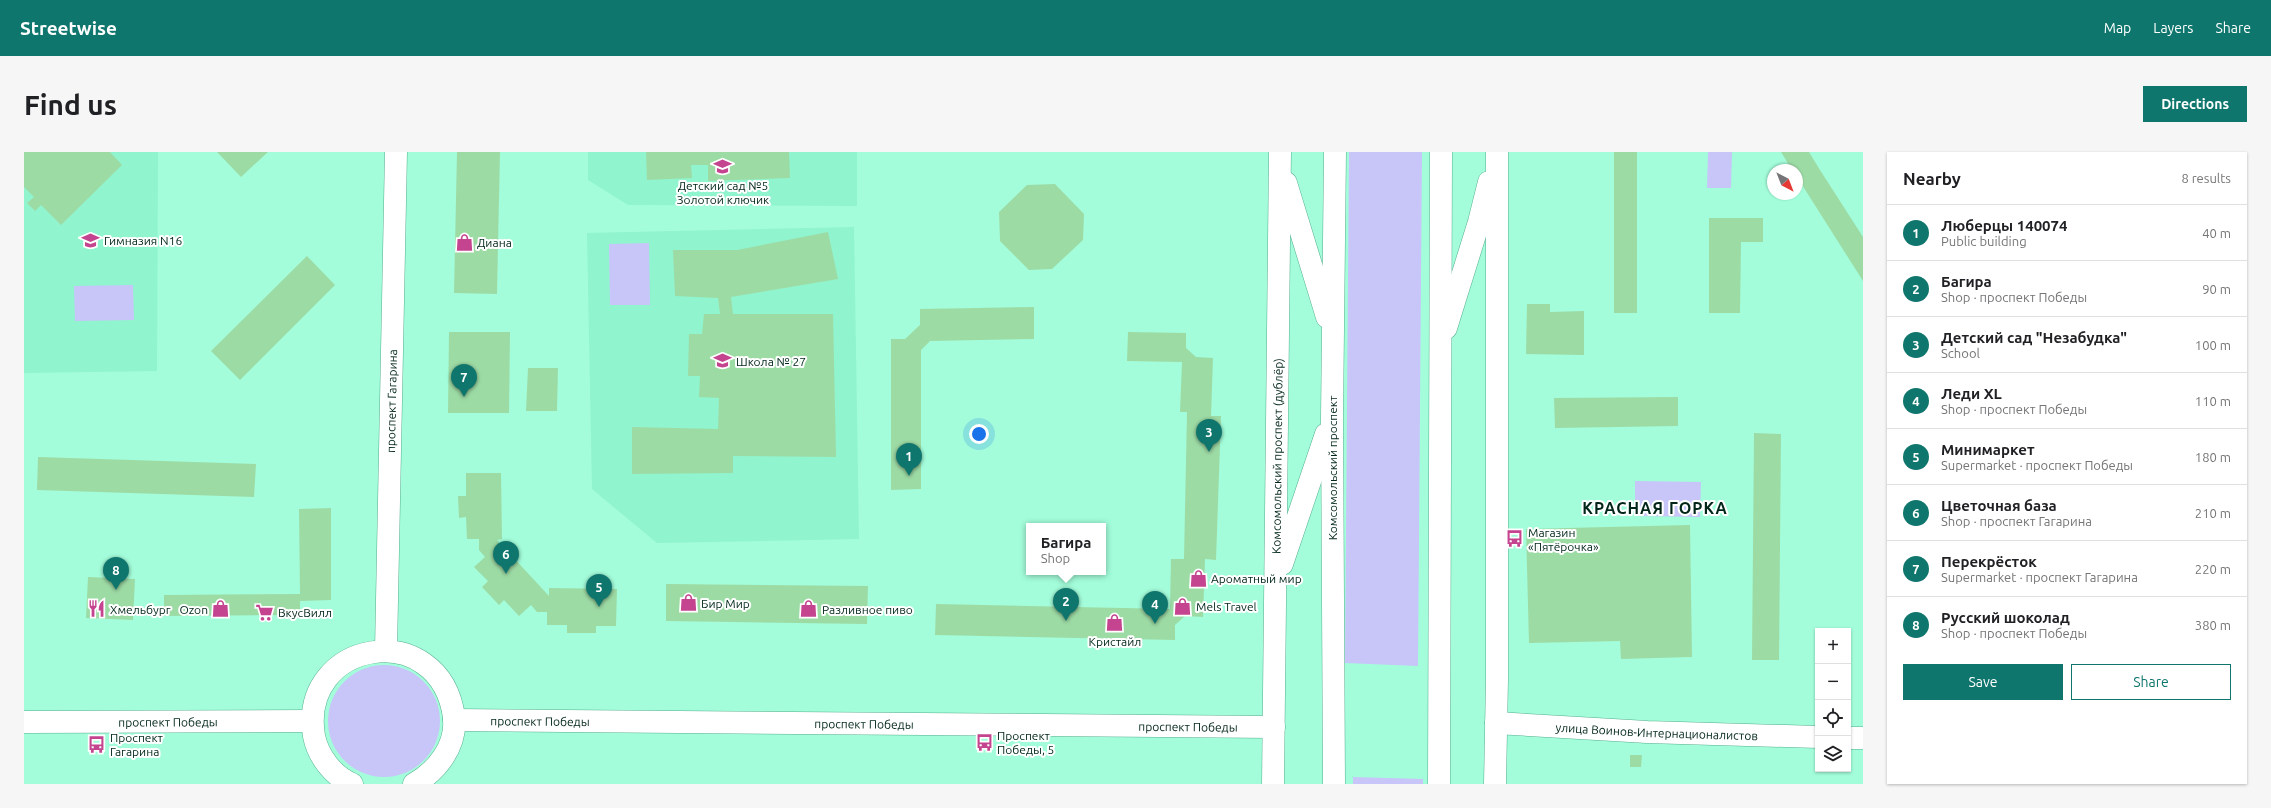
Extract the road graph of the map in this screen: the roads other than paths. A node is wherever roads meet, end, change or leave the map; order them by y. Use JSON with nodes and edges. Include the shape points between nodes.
{"nodes":[{"id":1,"x":396,"y":152,"type":"edge"},
{"id":2,"x":1335,"y":152,"type":"edge"},
{"id":3,"x":1440,"y":152,"type":"edge"},
{"id":4,"x":1496,"y":152,"type":"edge"},
{"id":5,"x":1280,"y":157,"type":"edge"},
{"id":6,"x":1333,"y":337,"type":"junction"},
{"id":7,"x":1439,"y":348,"type":"junction"},
{"id":8,"x":1332,"y":418,"type":"junction"},
{"id":9,"x":1276,"y":582,"type":"junction"},
{"id":10,"x":386,"y":650,"type":"junction"},
{"id":11,"x":454,"y":720,"type":"junction"},
{"id":12,"x":312,"y":721,"type":"junction"},
{"id":13,"x":24,"y":722,"type":"edge"},
{"id":14,"x":1496,"y":723,"type":"junction"},
{"id":15,"x":1274,"y":727,"type":"junction"},
{"id":16,"x":1815,"y":737,"type":"edge"},
{"id":17,"x":1851,"y":738,"type":"edge"},
{"id":18,"x":1863,"y":738,"type":"edge"},
{"id":19,"x":352,"y":784,"type":"edge"},
{"id":20,"x":414,"y":784,"type":"edge"},
{"id":21,"x":1273,"y":784,"type":"edge"},
{"id":22,"x":1334,"y":784,"type":"edge"},
{"id":23,"x":1438,"y":784,"type":"edge"},
{"id":24,"x":1495,"y":784,"type":"edge"}],
"edges":[{"from":1,"to":10,"type":"street","name":"проспект Гагарина"},
{"from":2,"to":6,"type":"street","name":"Комсомольский проспект"},
{"from":3,"to":7,"type":"street"},
{"from":4,"to":7,"type":"street","via":[[1479,222]]},
{"from":4,"to":14,"type":"street"},
{"from":5,"to":6,"type":"street"},
{"from":5,"to":9,"type":"street","name":"Комсомольский проспект (дублёр)"},
{"from":6,"to":8,"type":"street","name":"Комсомольский проспект"},
{"from":7,"to":23,"type":"street"},
{"from":8,"to":9,"type":"street"},
{"from":8,"to":22,"type":"street","name":"Комсомольский проспект"},
{"from":9,"to":15,"type":"street","name":"Комсомольский проспект (дублёр)"},
{"from":10,"to":11,"type":"street","via":[[407,654],[426,664],[436,674],[451,699]]},
{"from":10,"to":12,"type":"street","via":[[358,654],[334,670],[317,693]]},
{"from":11,"to":15,"type":"street","name":"проспект Победы"},
{"from":11,"to":20,"type":"street","via":[[451,741],[442,760],[428,776]]},
{"from":12,"to":13,"type":"street","name":"проспект Победы"},
{"from":12,"to":19,"type":"street","via":[[316,744],[327,765]]},
{"from":14,"to":16,"type":"street","name":"улица Воинов-Интернационалистов","via":[[1647,732]]},
{"from":14,"to":24,"type":"street"},
{"from":15,"to":21,"type":"street","name":"Комсомольский проспект (дублёр)"},
{"from":17,"to":18,"type":"street"}]}
